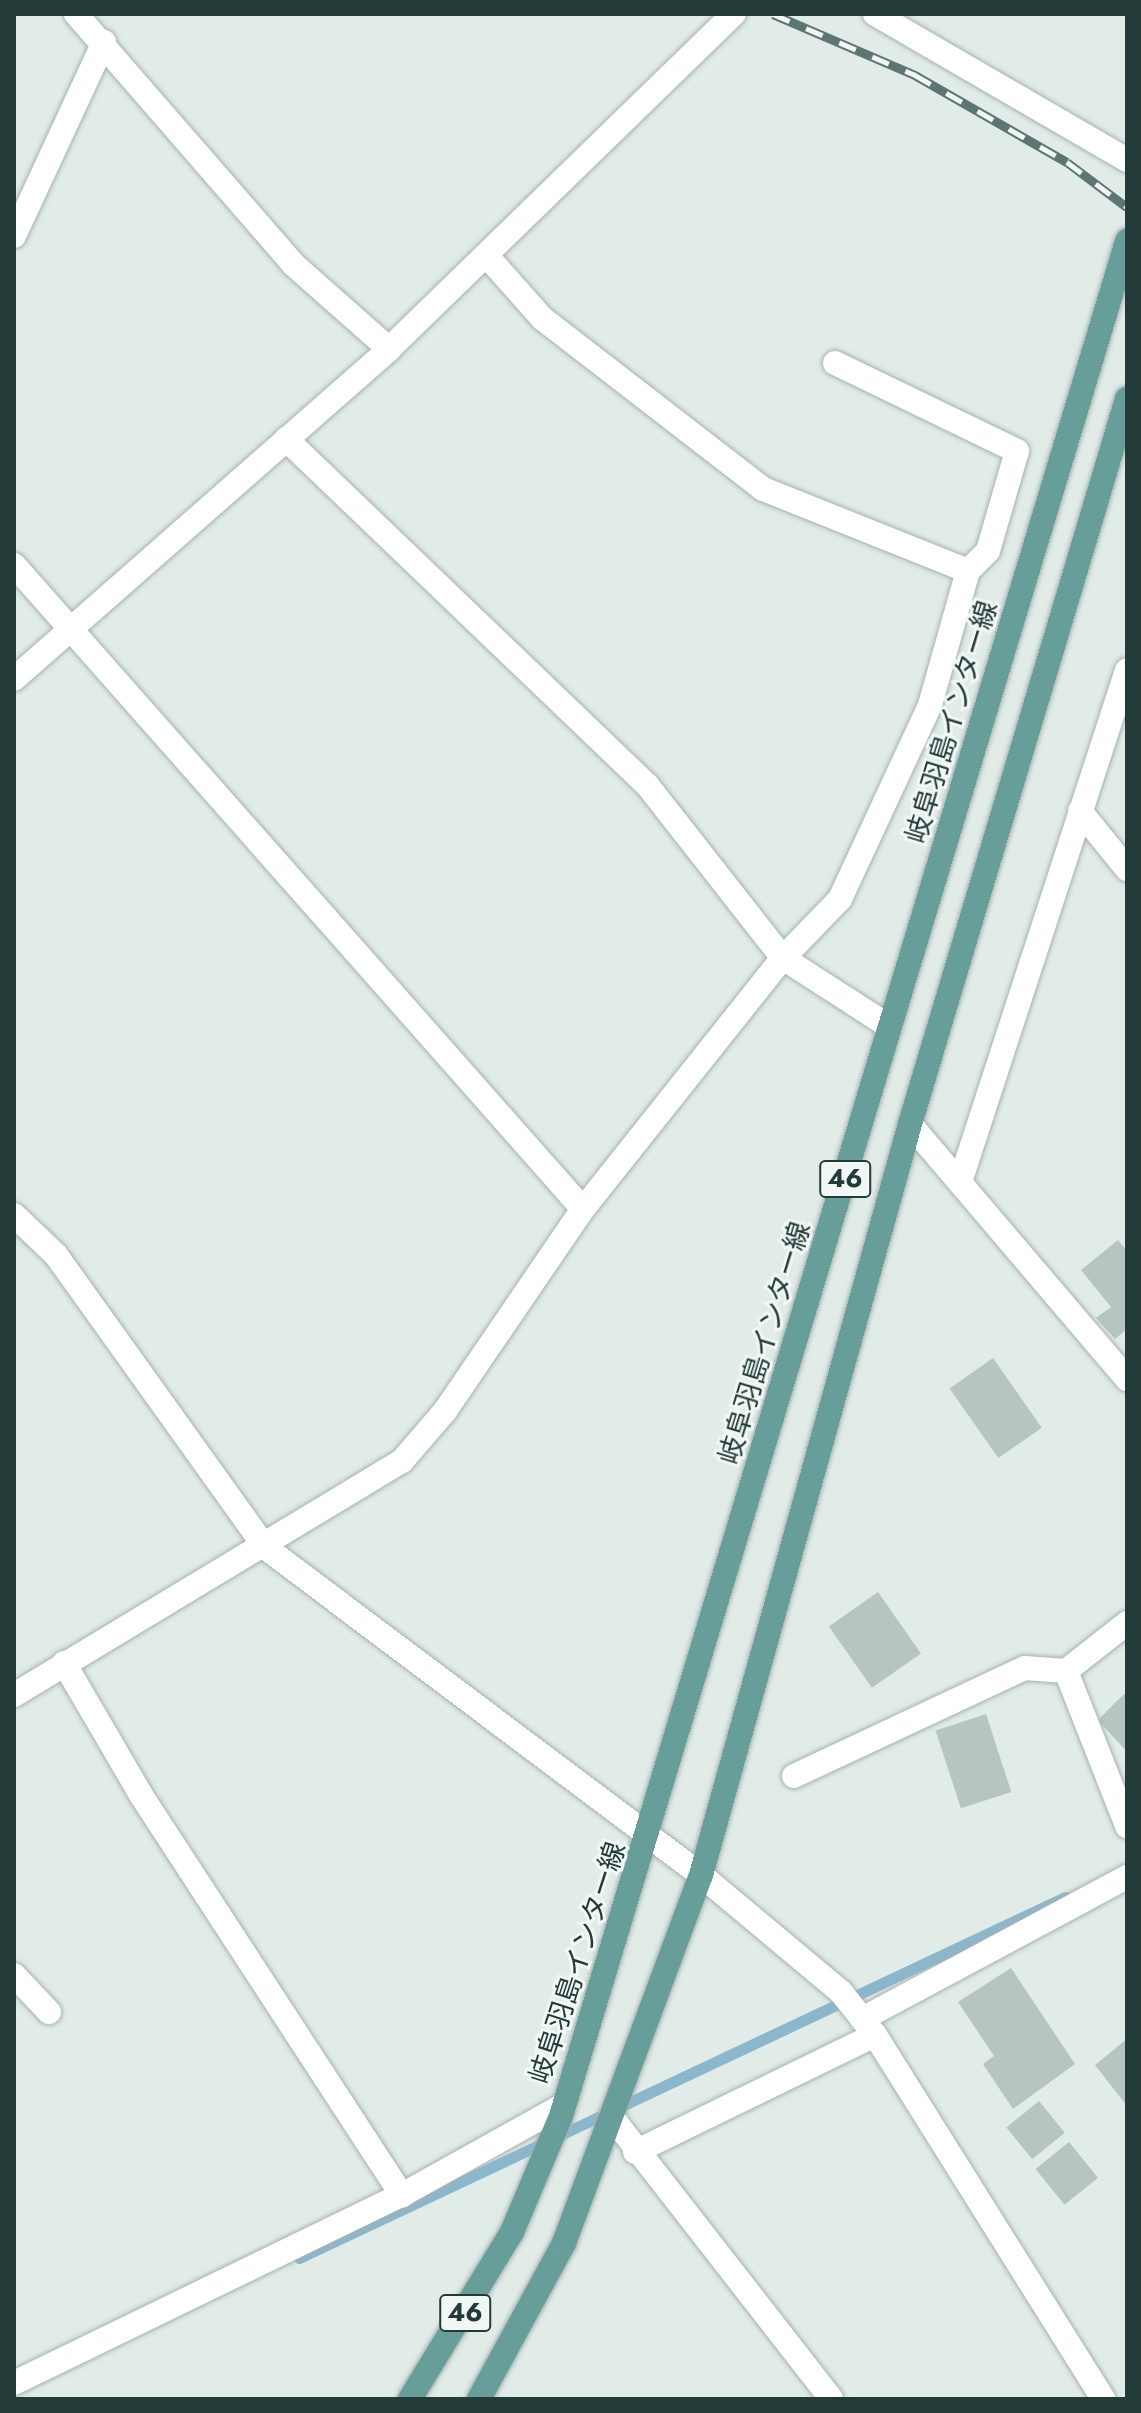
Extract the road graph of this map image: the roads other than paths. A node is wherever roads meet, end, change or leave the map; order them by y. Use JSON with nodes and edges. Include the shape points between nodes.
{"nodes":[{"id":1,"x":76,"y":14,"type":"edge"},
{"id":2,"x":734,"y":14,"type":"edge"},
{"id":3,"x":875,"y":14,"type":"edge"},
{"id":4,"x":104,"y":42,"type":"junction"},
{"id":5,"x":1127,"y":160,"type":"edge"},
{"id":6,"x":14,"y":236,"type":"edge"},
{"id":7,"x":1127,"y":241,"type":"edge"},
{"id":8,"x":486,"y":255,"type":"junction"},
{"id":9,"x":389,"y":349,"type":"junction"},
{"id":10,"x":835,"y":363,"type":"dead end"},
{"id":11,"x":1127,"y":400,"type":"edge"},
{"id":12,"x":286,"y":439,"type":"junction"},
{"id":13,"x":14,"y":565,"type":"edge"},
{"id":14,"x":968,"y":571,"type":"junction"},
{"id":15,"x":69,"y":629,"type":"junction"},
{"id":16,"x":1127,"y":670,"type":"edge"},
{"id":17,"x":14,"y":679,"type":"edge"},
{"id":18,"x":1080,"y":811,"type":"junction"},
{"id":19,"x":1127,"y":869,"type":"edge"},
{"id":20,"x":783,"y":958,"type":"junction"},
{"id":21,"x":890,"y":1027,"type":"junction"},
{"id":22,"x":910,"y":1124,"type":"junction"},
{"id":23,"x":961,"y":1179,"type":"junction"},
{"id":24,"x":583,"y":1209,"type":"junction"},
{"id":25,"x":14,"y":1215,"type":"edge"},
{"id":26,"x":1119,"y":1354,"type":"edge"},
{"id":27,"x":1127,"y":1379,"type":"edge"},
{"id":28,"x":266,"y":1548,"type":"junction"},
{"id":29,"x":1127,"y":1623,"type":"edge"},
{"id":30,"x":64,"y":1663,"type":"junction"},
{"id":31,"x":1066,"y":1671,"type":"junction"},
{"id":32,"x":14,"y":1695,"type":"edge"},
{"id":33,"x":794,"y":1776,"type":"dead end"},
{"id":34,"x":1127,"y":1826,"type":"edge"},
{"id":35,"x":649,"y":1836,"type":"junction"},
{"id":36,"x":701,"y":1875,"type":"junction"},
{"id":37,"x":1127,"y":1877,"type":"edge"},
{"id":38,"x":14,"y":1975,"type":"edge"},
{"id":39,"x":49,"y":2012,"type":"dead end"},
{"id":40,"x":858,"y":2014,"type":"junction"},
{"id":41,"x":562,"y":2111,"type":"junction"},
{"id":42,"x":609,"y":2120,"type":"junction"},
{"id":43,"x":635,"y":2152,"type":"junction"},
{"id":44,"x":402,"y":2195,"type":"junction"},
{"id":45,"x":14,"y":2383,"type":"edge"},
{"id":46,"x":419,"y":2397,"type":"edge"},
{"id":47,"x":479,"y":2399,"type":"edge"},
{"id":48,"x":831,"y":2399,"type":"edge"},
{"id":49,"x":1103,"y":2399,"type":"edge"}],
"edges":[{"from":1,"to":4,"type":"street"},
{"from":2,"to":8,"type":"street"},
{"from":3,"to":5,"type":"street"},
{"from":4,"to":6,"type":"street"},
{"from":4,"to":9,"type":"street","via":[[294,265]]},
{"from":7,"to":21,"type":"main road","name":"岐阜羽島インター線","number":"46"},
{"from":8,"to":9,"type":"street"},
{"from":8,"to":14,"type":"street","via":[[542,318],[763,489]]},
{"from":9,"to":12,"type":"street"},
{"from":10,"to":14,"type":"street","via":[[1017,451],[988,551]]},
{"from":11,"to":22,"type":"main road","number":"46"},
{"from":12,"to":15,"type":"street"},
{"from":12,"to":20,"type":"street","via":[[648,786]]},
{"from":13,"to":15,"type":"street"},
{"from":14,"to":20,"type":"street","via":[[930,705],[840,899]]},
{"from":15,"to":17,"type":"street"},
{"from":15,"to":24,"type":"street"},
{"from":16,"to":18,"type":"street"},
{"from":18,"to":19,"type":"street"},
{"from":18,"to":23,"type":"street"},
{"from":20,"to":21,"type":"street"},
{"from":20,"to":24,"type":"street"},
{"from":21,"to":35,"type":"main road","name":"岐阜羽島インター線","number":"46"},
{"from":22,"to":23,"type":"street"},
{"from":22,"to":36,"type":"main road","number":"46"},
{"from":23,"to":26,"type":"street"},
{"from":24,"to":28,"type":"street","via":[[445,1411],[402,1461]]},
{"from":25,"to":28,"type":"street","via":[[56,1255]]},
{"from":26,"to":27,"type":"street"},
{"from":28,"to":30,"type":"street"},
{"from":28,"to":35,"type":"street"},
{"from":29,"to":31,"type":"street"},
{"from":30,"to":32,"type":"street"},
{"from":30,"to":44,"type":"street","via":[[141,1795]]},
{"from":31,"to":33,"type":"street","via":[[1025,1668]]},
{"from":31,"to":34,"type":"street"},
{"from":35,"to":36,"type":"street"},
{"from":35,"to":41,"type":"main road","name":"岐阜羽島インター線","number":"46"},
{"from":36,"to":40,"type":"street"},
{"from":36,"to":42,"type":"main road","number":"46"},
{"from":37,"to":40,"type":"street"},
{"from":38,"to":39,"type":"street"},
{"from":40,"to":43,"type":"street"},
{"from":40,"to":49,"type":"street"},
{"from":41,"to":44,"type":"street"},
{"from":41,"to":46,"type":"main road","name":"岐阜羽島インター線","number":"46","via":[[512,2232]]},
{"from":42,"to":43,"type":"street"},
{"from":42,"to":47,"type":"main road","number":"46","via":[[564,2243]]},
{"from":43,"to":48,"type":"street"},
{"from":44,"to":45,"type":"street"}]}
